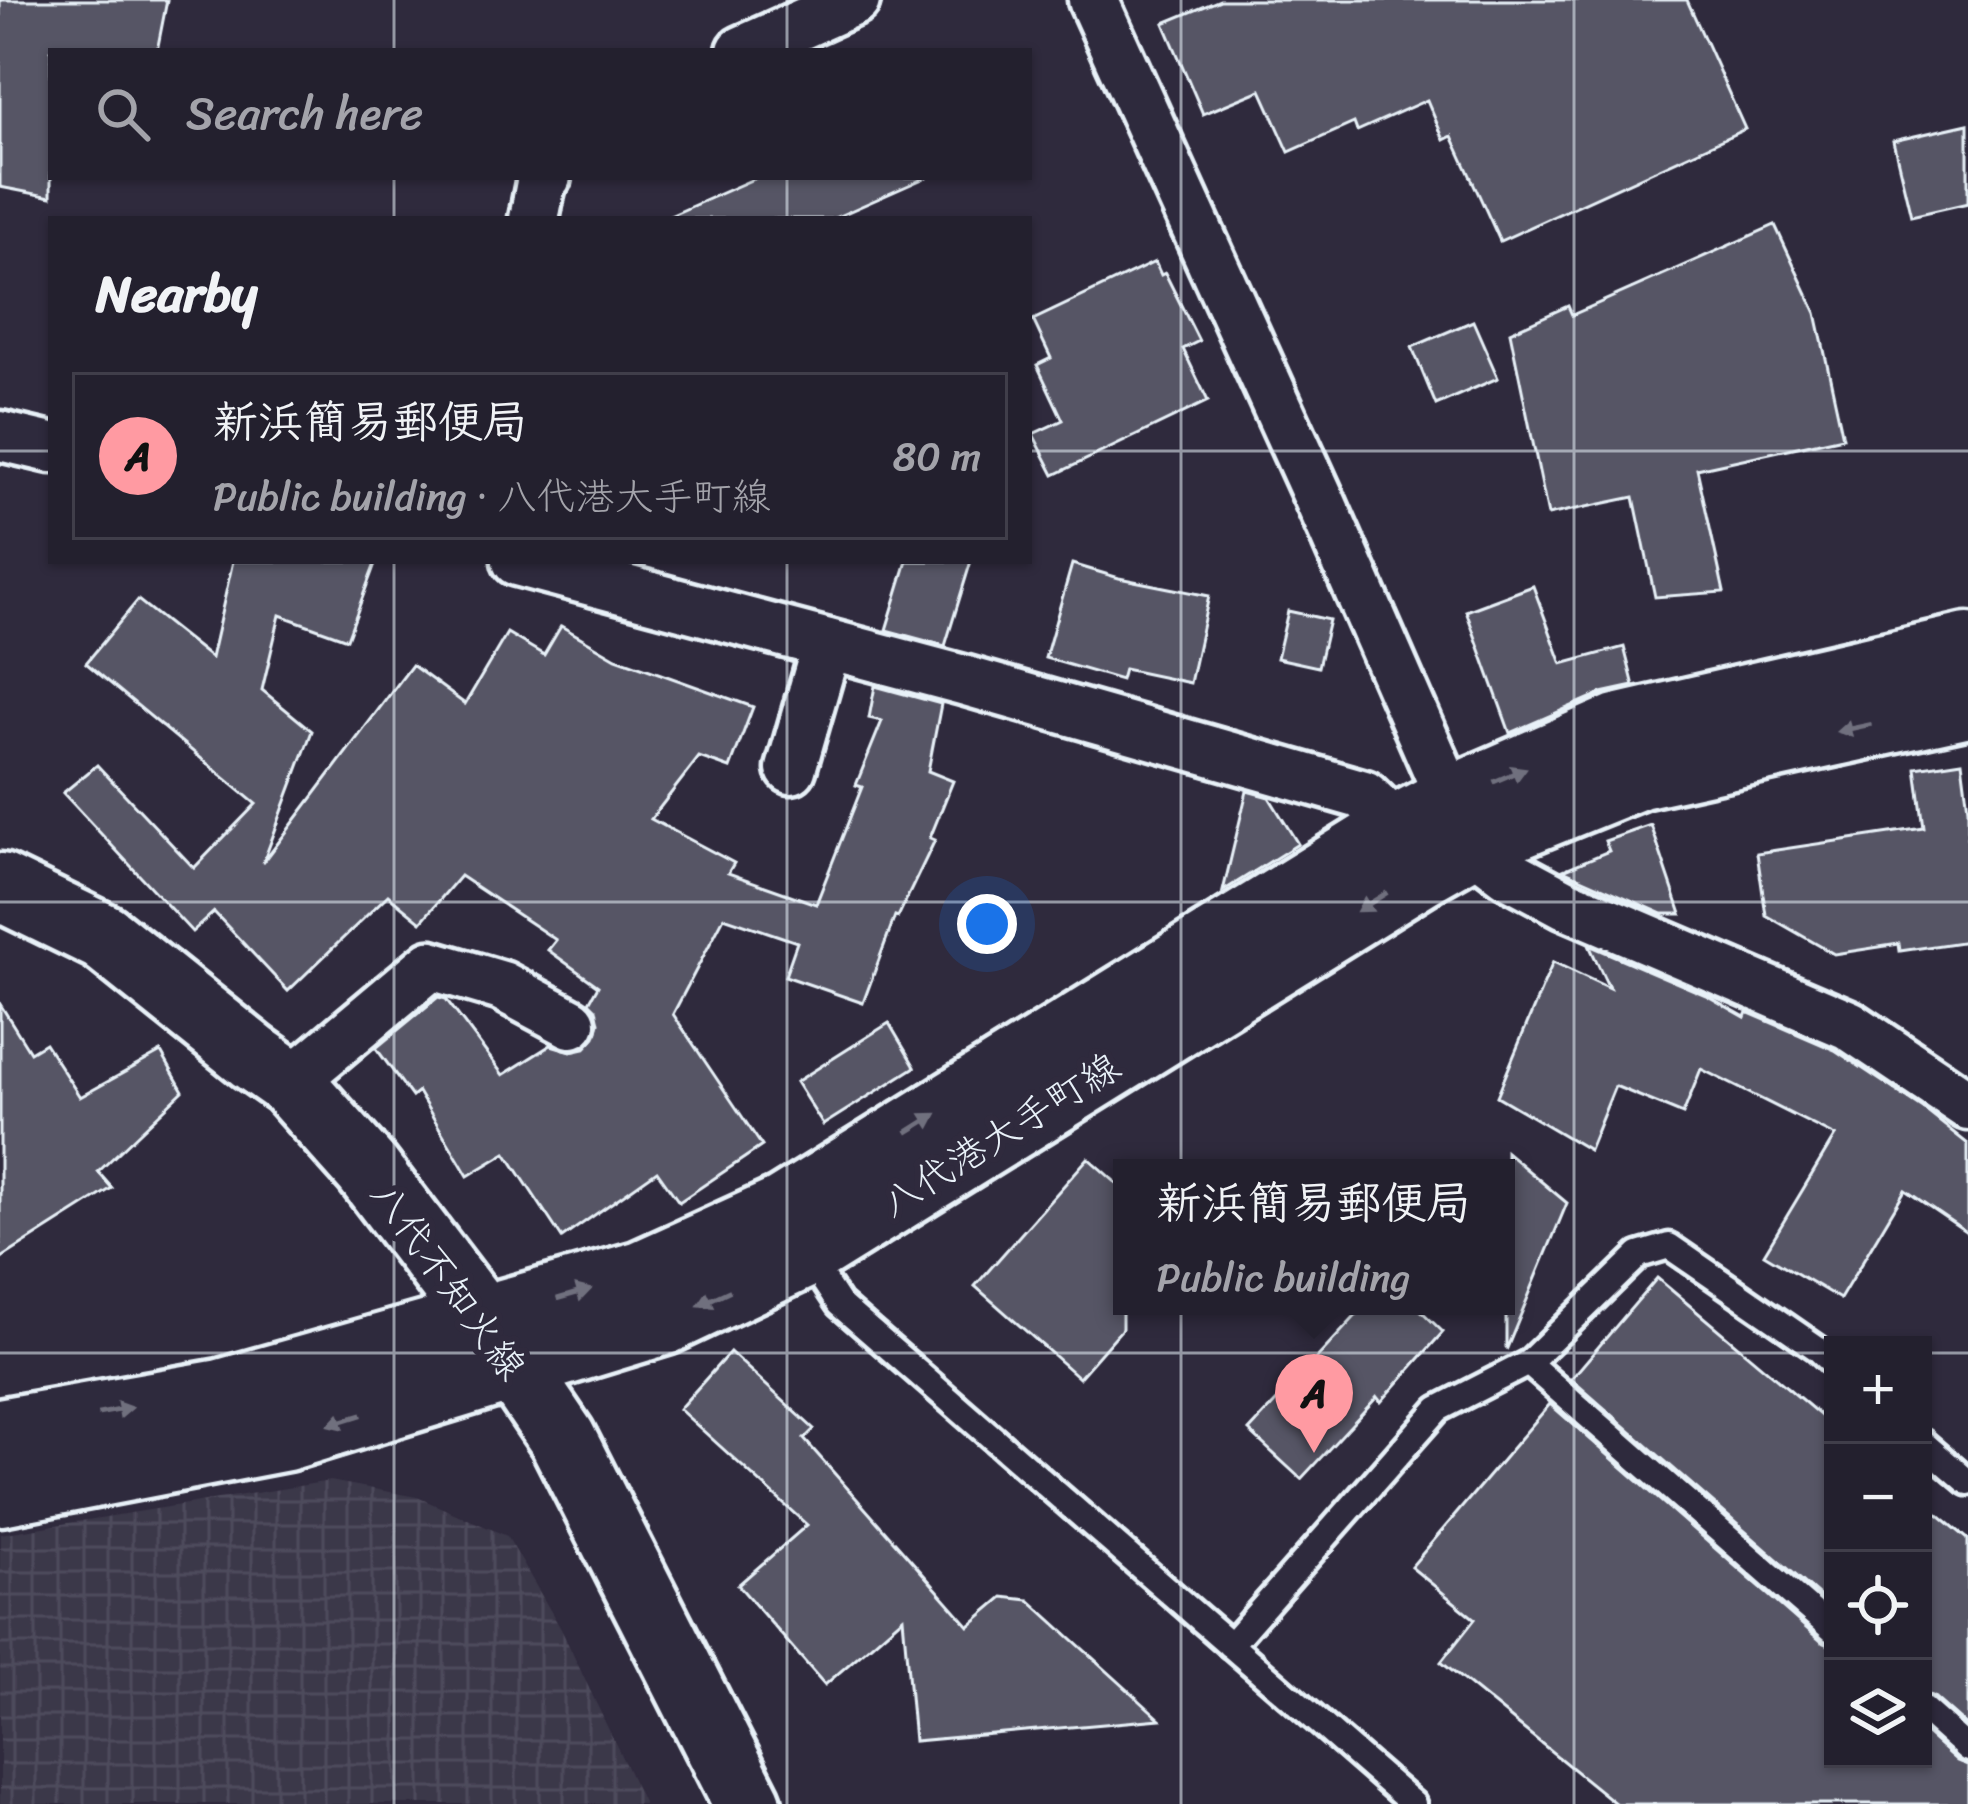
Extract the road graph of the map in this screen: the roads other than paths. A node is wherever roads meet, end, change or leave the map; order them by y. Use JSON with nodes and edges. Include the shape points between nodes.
{"nodes":[{"id":1,"x":855,"y":0,"type":"edge"},
{"id":2,"x":1093,"y":0,"type":"edge"},
{"id":3,"x":749,"y":48,"type":"edge"},
{"id":4,"x":544,"y":180,"type":"edge"},
{"id":5,"x":535,"y":216,"type":"edge"},
{"id":6,"x":0,"y":436,"type":"edge"},
{"id":7,"x":48,"y":447,"type":"edge"},
{"id":8,"x":529,"y":564,"type":"edge"},
{"id":9,"x":827,"y":644,"type":"junction"},
{"id":10,"x":1968,"y":647,"type":"edge"},
{"id":11,"x":1968,"y":703,"type":"edge"},
{"id":12,"x":791,"y":769,"type":"dead end"},
{"id":13,"x":1436,"y":835,"type":"junction"},
{"id":14,"x":0,"y":887,"type":"edge"},
{"id":15,"x":572,"y":1023,"type":"dead end"},
{"id":16,"x":290,"y":1083,"type":"junction"},
{"id":17,"x":1968,"y":1105,"type":"edge"},
{"id":18,"x":794,"y":1232,"type":"junction"},
{"id":19,"x":499,"y":1344,"type":"junction"},
{"id":20,"x":1824,"y":1355,"type":"edge"},
{"id":21,"x":1528,"y":1363,"type":"junction"},
{"id":22,"x":0,"y":1432,"type":"edge"},
{"id":23,"x":1925,"y":1444,"type":"edge"},
{"id":24,"x":1968,"y":1482,"type":"edge"},
{"id":25,"x":0,"y":1492,"type":"edge"},
{"id":26,"x":1824,"y":1622,"type":"edge"},
{"id":27,"x":1230,"y":1645,"type":"junction"},
{"id":28,"x":1932,"y":1717,"type":"edge"},
{"id":29,"x":1968,"y":1749,"type":"edge"},
{"id":30,"x":748,"y":1804,"type":"edge"},
{"id":31,"x":1414,"y":1804,"type":"edge"}],
"edges":[{"from":1,"to":3,"type":"street"},
{"from":2,"to":13,"type":"street","via":[[1318,496]]},
{"from":4,"to":5,"type":"street"},
{"from":6,"to":7,"type":"street"},
{"from":8,"to":9,"type":"street"},
{"from":9,"to":12,"type":"street"},
{"from":9,"to":13,"type":"street","via":[[1364,795]]},
{"from":13,"to":10,"type":"main road","name":"八代港大手町線","one_way":true,"via":[[1617,728]]},
{"from":11,"to":13,"type":"main road","name":"八代港大手町線","one_way":true,"via":[[1640,775]]},
{"from":13,"to":17,"type":"street","via":[[1566,904],[1849,1024]]},
{"from":13,"to":18,"type":"main road","name":"八代港大手町線"},
{"from":14,"to":16,"type":"main road","name":"八代不知火線","via":[[103,937]]},
{"from":15,"to":16,"type":"street","via":[[502,986],[431,965]]},
{"from":16,"to":19,"type":"main road","name":"八代不知火線","via":[[368,1169]]},
{"from":18,"to":19,"type":"main road","name":"八代港大手町線","via":[[665,1321]]},
{"from":18,"to":27,"type":"lane","via":[[838,1304]]},
{"from":22,"to":19,"type":"main road","name":"八代港大手町線","one_way":true},
{"from":19,"to":25,"type":"main road","name":"八代港大手町線","one_way":true,"via":[[286,1437]]},
{"from":19,"to":30,"type":"main road","name":"八代不知火線","via":[[562,1438]]},
{"from":20,"to":21,"type":"lane","via":[[1670,1246],[1639,1255]]},
{"from":21,"to":26,"type":"lane"},
{"from":21,"to":27,"type":"lane","via":[[1438,1409]]},
{"from":23,"to":24,"type":"lane"},
{"from":27,"to":31,"type":"lane"},
{"from":28,"to":29,"type":"lane"}]}
